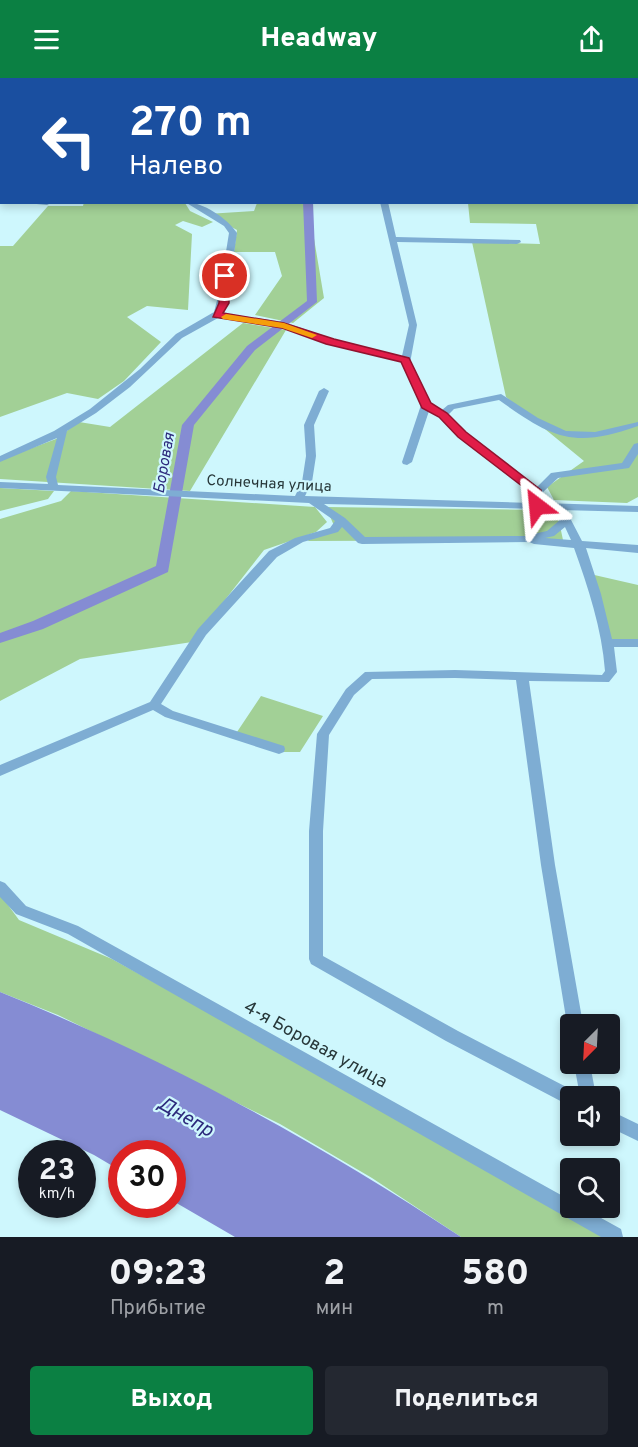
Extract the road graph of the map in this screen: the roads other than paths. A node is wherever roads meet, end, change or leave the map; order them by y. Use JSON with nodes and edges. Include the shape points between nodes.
{"nodes":[{"id":1,"x":192,"y":204,"type":"edge"},
{"id":2,"x":384,"y":204,"type":"edge"},
{"id":3,"x":393,"y":239,"type":"junction"},
{"id":4,"x":517,"y":242,"type":"dead end"},
{"id":5,"x":217,"y":315,"type":"junction"},
{"id":6,"x":405,"y":360,"type":"junction"},
{"id":7,"x":324,"y":391,"type":"dead end"},
{"id":8,"x":426,"y":405,"type":"junction"},
{"id":9,"x":443,"y":415,"type":"junction"},
{"id":10,"x":636,"y":423,"type":"edge"},
{"id":11,"x":63,"y":432,"type":"junction"},
{"id":12,"x":638,"y":437,"type":"edge"},
{"id":13,"x":638,"y":446,"type":"edge"},
{"id":14,"x":0,"y":459,"type":"edge"},
{"id":15,"x":407,"y":462,"type":"dead end"},
{"id":16,"x":0,"y":485,"type":"edge"},
{"id":17,"x":54,"y":487,"type":"junction"},
{"id":18,"x":299,"y":499,"type":"junction"},
{"id":19,"x":537,"y":499,"type":"junction"},
{"id":20,"x":312,"y":500,"type":"junction"},
{"id":21,"x":638,"y":509,"type":"edge"},
{"id":22,"x":341,"y":520,"type":"junction"},
{"id":23,"x":566,"y":520,"type":"junction"},
{"id":24,"x":524,"y":539,"type":"junction"},
{"id":25,"x":580,"y":546,"type":"junction"},
{"id":26,"x":638,"y":549,"type":"edge"},
{"id":27,"x":638,"y":643,"type":"edge"},
{"id":28,"x":607,"y":644,"type":"junction"},
{"id":29,"x":522,"y":676,"type":"junction"},
{"id":30,"x":154,"y":705,"type":"junction"},
{"id":31,"x":279,"y":749,"type":"dead end"},
{"id":32,"x":0,"y":771,"type":"edge"},
{"id":33,"x":0,"y":887,"type":"edge"},
{"id":34,"x":573,"y":1014,"type":"edge"},
{"id":35,"x":560,"y":1093,"type":"edge"},
{"id":36,"x":620,"y":1124,"type":"edge"},
{"id":37,"x":638,"y":1133,"type":"edge"},
{"id":38,"x":615,"y":1235,"type":"dead end"}],
"edges":[{"from":1,"to":5,"type":"street","via":[[227,224],[233,233],[224,303]]},
{"from":2,"to":3,"type":"street"},
{"from":3,"to":4,"type":"street"},
{"from":3,"to":6,"type":"street","via":[[413,325]]},
{"from":5,"to":6,"type":"street","via":[[284,326]]},
{"from":5,"to":11,"type":"street","via":[[177,337],[143,372]]},
{"from":6,"to":8,"type":"street"},
{"from":7,"to":18,"type":"street","via":[[309,425],[311,456],[307,482]]},
{"from":8,"to":9,"type":"street"},
{"from":8,"to":15,"type":"street"},
{"from":9,"to":10,"type":"street","via":[[451,407],[501,397],[559,434],[608,435]]},
{"from":9,"to":19,"type":"street"},
{"from":10,"to":12,"type":"street"},
{"from":11,"to":14,"type":"street"},
{"from":11,"to":17,"type":"street","via":[[51,477]]},
{"from":13,"to":19,"type":"street","via":[[625,466],[555,475]]},
{"from":16,"to":17,"type":"street","name":"Солнечная улица"},
{"from":17,"to":18,"type":"street","name":"Солнечная улица"},
{"from":18,"to":20,"type":"street","name":"Солнечная улица"},
{"from":19,"to":20,"type":"street","name":"Солнечная улица"},
{"from":19,"to":21,"type":"street","name":"Солнечная улица"},
{"from":19,"to":23,"type":"street"},
{"from":20,"to":22,"type":"street"},
{"from":22,"to":24,"type":"street","via":[[363,541]]},
{"from":22,"to":30,"type":"street","via":[[334,530],[299,540],[273,554],[202,632]]},
{"from":23,"to":24,"type":"street","via":[[550,534]]},
{"from":23,"to":25,"type":"street"},
{"from":24,"to":25,"type":"street"},
{"from":25,"to":26,"type":"street"},
{"from":25,"to":28,"type":"street"},
{"from":27,"to":28,"type":"street"},
{"from":28,"to":29,"type":"street","via":[[611,672],[605,680]]},
{"from":29,"to":34,"type":"street"},
{"from":29,"to":35,"type":"street","via":[[369,675],[350,692],[323,734],[316,831],[316,959]]},
{"from":30,"to":31,"type":"street","via":[[169,714]]},
{"from":30,"to":32,"type":"street"},
{"from":33,"to":38,"type":"street","name":"4-я Боровая улица","via":[[21,910],[73,930]]},
{"from":36,"to":37,"type":"street"}]}
